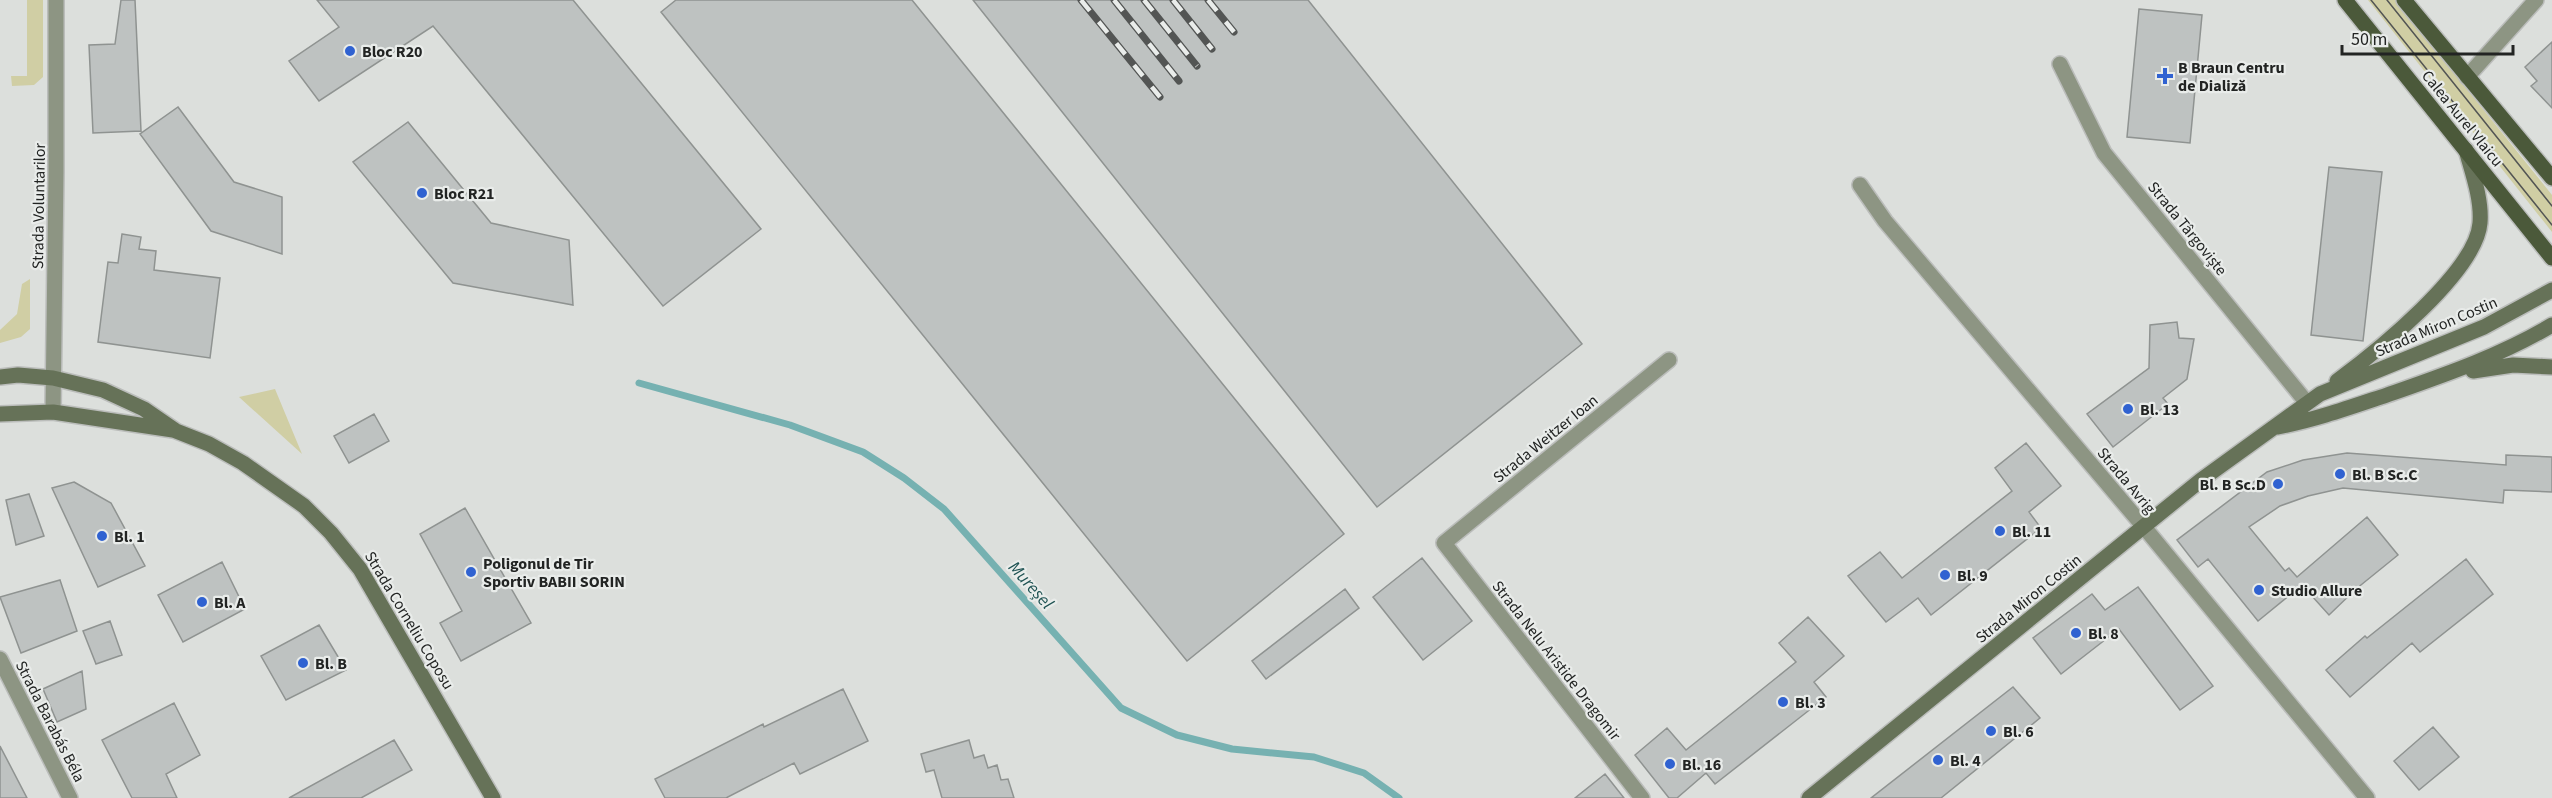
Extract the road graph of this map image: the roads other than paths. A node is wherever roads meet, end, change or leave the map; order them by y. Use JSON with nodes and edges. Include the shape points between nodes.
{"nodes":[{"id":1,"x":56,"y":0,"type":"edge"},
{"id":2,"x":2345,"y":0,"type":"edge"},
{"id":3,"x":2404,"y":0,"type":"edge"},
{"id":4,"x":2536,"y":0,"type":"edge"},
{"id":5,"x":2060,"y":64,"type":"dead end"},
{"id":6,"x":2467,"y":77,"type":"junction"},
{"id":7,"x":2466,"y":150,"type":"junction"},
{"id":8,"x":2552,"y":178,"type":"edge"},
{"id":9,"x":1860,"y":185,"type":"dead end"},
{"id":10,"x":2552,"y":258,"type":"edge"},
{"id":11,"x":2552,"y":290,"type":"edge"},
{"id":12,"x":2552,"y":325,"type":"edge"},
{"id":13,"x":1669,"y":360,"type":"dead end"},
{"id":14,"x":2552,"y":367,"type":"edge"},
{"id":15,"x":2449,"y":374,"type":"junction"},
{"id":16,"x":0,"y":377,"type":"edge"},
{"id":17,"x":53,"y":378,"type":"junction"},
{"id":18,"x":2313,"y":398,"type":"junction"},
{"id":19,"x":53,"y":412,"type":"junction"},
{"id":20,"x":0,"y":414,"type":"edge"},
{"id":21,"x":2271,"y":428,"type":"junction"},
{"id":22,"x":176,"y":430,"type":"junction"},
{"id":23,"x":2144,"y":527,"type":"junction"},
{"id":24,"x":1444,"y":543,"type":"joint"},
{"id":25,"x":0,"y":659,"type":"edge"},
{"id":26,"x":70,"y":798,"type":"edge"},
{"id":27,"x":493,"y":798,"type":"edge"},
{"id":28,"x":1642,"y":798,"type":"edge"},
{"id":29,"x":1809,"y":798,"type":"edge"},
{"id":30,"x":2367,"y":798,"type":"edge"}],
"edges":[{"from":1,"to":17,"type":"street","name":"Strada Voluntarilor"},
{"from":2,"to":7,"type":"main road","name":"Calea Aurel Vlaicu"},
{"from":3,"to":6,"type":"main road","name":"Calea Aurel Vlaicu"},
{"from":4,"to":6,"type":"street"},
{"from":5,"to":18,"type":"street","name":"Strada Târgoviște","via":[[2104,153]]},
{"from":6,"to":8,"type":"main road","name":"Calea Aurel Vlaicu"},
{"from":7,"to":10,"type":"main road","name":"Calea Aurel Vlaicu"},
{"from":7,"to":18,"type":"main road","via":[[2480,212],[2472,246],[2425,306]]},
{"from":9,"to":23,"type":"street","name":"Strada Avrig","via":[[1885,221]]},
{"from":11,"to":18,"type":"main road","name":"Strada Miron Costin","via":[[2484,327]]},
{"from":12,"to":15,"type":"main road","name":"Strada Miron Costin","via":[[2505,352]]},
{"from":13,"to":24,"type":"street","name":"Strada Weitzer Ioan"},
{"from":14,"to":15,"type":"main road","via":[[2513,365]]},
{"from":15,"to":21,"type":"main road","name":"Strada Miron Costin","via":[[2304,422]]},
{"from":16,"to":17,"type":"main road","name":"Strada Corneliu Coposu"},
{"from":17,"to":19,"type":"street","name":"Strada Voluntarilor"},
{"from":17,"to":22,"type":"main road","name":"Strada Corneliu Coposu","via":[[114,395]]},
{"from":18,"to":21,"type":"main road","name":"Strada Miron Costin"},
{"from":19,"to":20,"type":"main road","name":"Strada Corneliu Coposu"},
{"from":19,"to":22,"type":"main road","name":"Strada Corneliu Coposu"},
{"from":21,"to":23,"type":"main road","name":"Strada Miron Costin"},
{"from":22,"to":27,"type":"main road","name":"Strada Corneliu Coposu","via":[[243,463],[304,506],[331,533],[360,569]]},
{"from":23,"to":29,"type":"main road","name":"Strada Miron Costin"},
{"from":23,"to":30,"type":"street","name":"Strada Avrig"},
{"from":24,"to":28,"type":"street","name":"Strada Nelu Aristide Dragomir"},
{"from":25,"to":26,"type":"street","name":"Strada Barabás Béla"}]}
